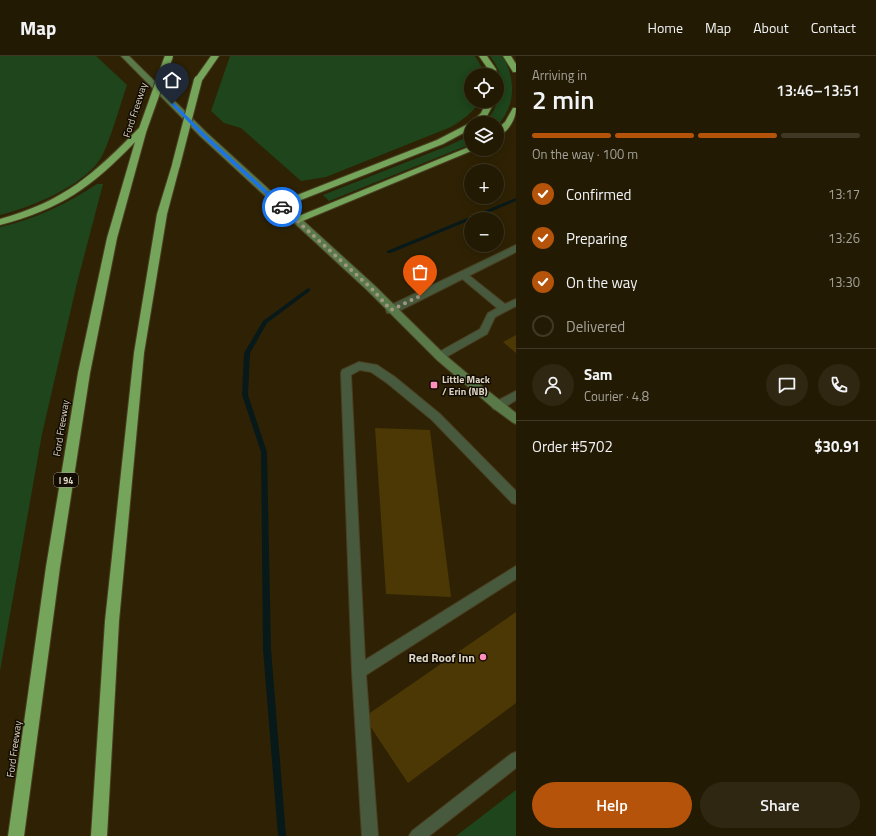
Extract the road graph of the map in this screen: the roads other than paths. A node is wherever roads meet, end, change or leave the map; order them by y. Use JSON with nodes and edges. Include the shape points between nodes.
{"nodes":[{"id":1,"x":125,"y":56,"type":"edge"},
{"id":2,"x":169,"y":56,"type":"edge"},
{"id":3,"x":206,"y":56,"type":"edge"},
{"id":4,"x":215,"y":56,"type":"edge"},
{"id":5,"x":483,"y":56,"type":"edge"},
{"id":6,"x":507,"y":56,"type":"edge"},
{"id":7,"x":491,"y":68,"type":"edge"},
{"id":8,"x":516,"y":70,"type":"edge"},
{"id":9,"x":198,"y":80,"type":"junction"},
{"id":10,"x":516,"y":110,"type":"edge"},
{"id":11,"x":504,"y":127,"type":"edge"},
{"id":12,"x":143,"y":129,"type":"junction"},
{"id":13,"x":464,"y":130,"type":"edge"},
{"id":14,"x":464,"y":152,"type":"edge"},
{"id":15,"x":280,"y":206,"type":"junction"},
{"id":16,"x":297,"y":220,"type":"junction"},
{"id":17,"x":0,"y":222,"type":"edge"},
{"id":18,"x":516,"y":248,"type":"edge"},
{"id":19,"x":463,"y":275,"type":"junction"},
{"id":20,"x":515,"y":303,"type":"edge"},
{"id":21,"x":504,"y":308,"type":"junction"},
{"id":22,"x":391,"y":310,"type":"junction"},
{"id":23,"x":441,"y":356,"type":"junction"},
{"id":24,"x":516,"y":395,"type":"edge"},
{"id":25,"x":497,"y":406,"type":"junction"},
{"id":26,"x":516,"y":419,"type":"edge"},
{"id":27,"x":516,"y":499,"type":"edge"},
{"id":28,"x":516,"y":572,"type":"edge"},
{"id":29,"x":359,"y":672,"type":"junction"},
{"id":30,"x":516,"y":759,"type":"edge"},
{"id":31,"x":16,"y":836,"type":"edge"},
{"id":32,"x":99,"y":836,"type":"edge"},
{"id":33,"x":370,"y":836,"type":"edge"},
{"id":34,"x":417,"y":836,"type":"edge"}],
"edges":[{"from":1,"to":15,"type":"main road"},
{"from":2,"to":12,"type":"highway","name":"Ford Freeway","number":"I 94","bridge":true},
{"from":3,"to":9,"type":"highway"},
{"from":4,"to":9,"type":"highway"},
{"from":5,"to":7,"type":"highway"},
{"from":6,"to":8,"type":"highway"},
{"from":9,"to":32,"type":"highway","bridge":true,"via":[[162,214],[139,353],[112,621]]},
{"from":10,"to":11,"type":"highway"},
{"from":12,"to":17,"type":"highway","via":[[106,167],[76,191],[35,212]]},
{"from":12,"to":31,"type":"highway","name":"Ford Freeway","number":"I 94","via":[[112,238],[84,374],[53,566]]},
{"from":13,"to":15,"type":"highway","via":[[440,142]]},
{"from":14,"to":16,"type":"highway"},
{"from":15,"to":16,"type":"main road"},
{"from":16,"to":22,"type":"main road","via":[[371,288]]},
{"from":18,"to":19,"type":"street"},
{"from":19,"to":21,"type":"lane"},
{"from":19,"to":22,"type":"street"},
{"from":20,"to":21,"type":"lane"},
{"from":21,"to":23,"type":"lane","via":[[491,315],[484,331]]},
{"from":22,"to":23,"type":"main road"},
{"from":23,"to":25,"type":"main road"},
{"from":24,"to":25,"type":"lane"},
{"from":25,"to":26,"type":"main road"},
{"from":27,"to":29,"type":"lane","via":[[436,417],[391,380],[373,368],[359,366],[346,373]]},
{"from":28,"to":29,"type":"lane"},
{"from":29,"to":33,"type":"lane"},
{"from":30,"to":34,"type":"lane"}]}
